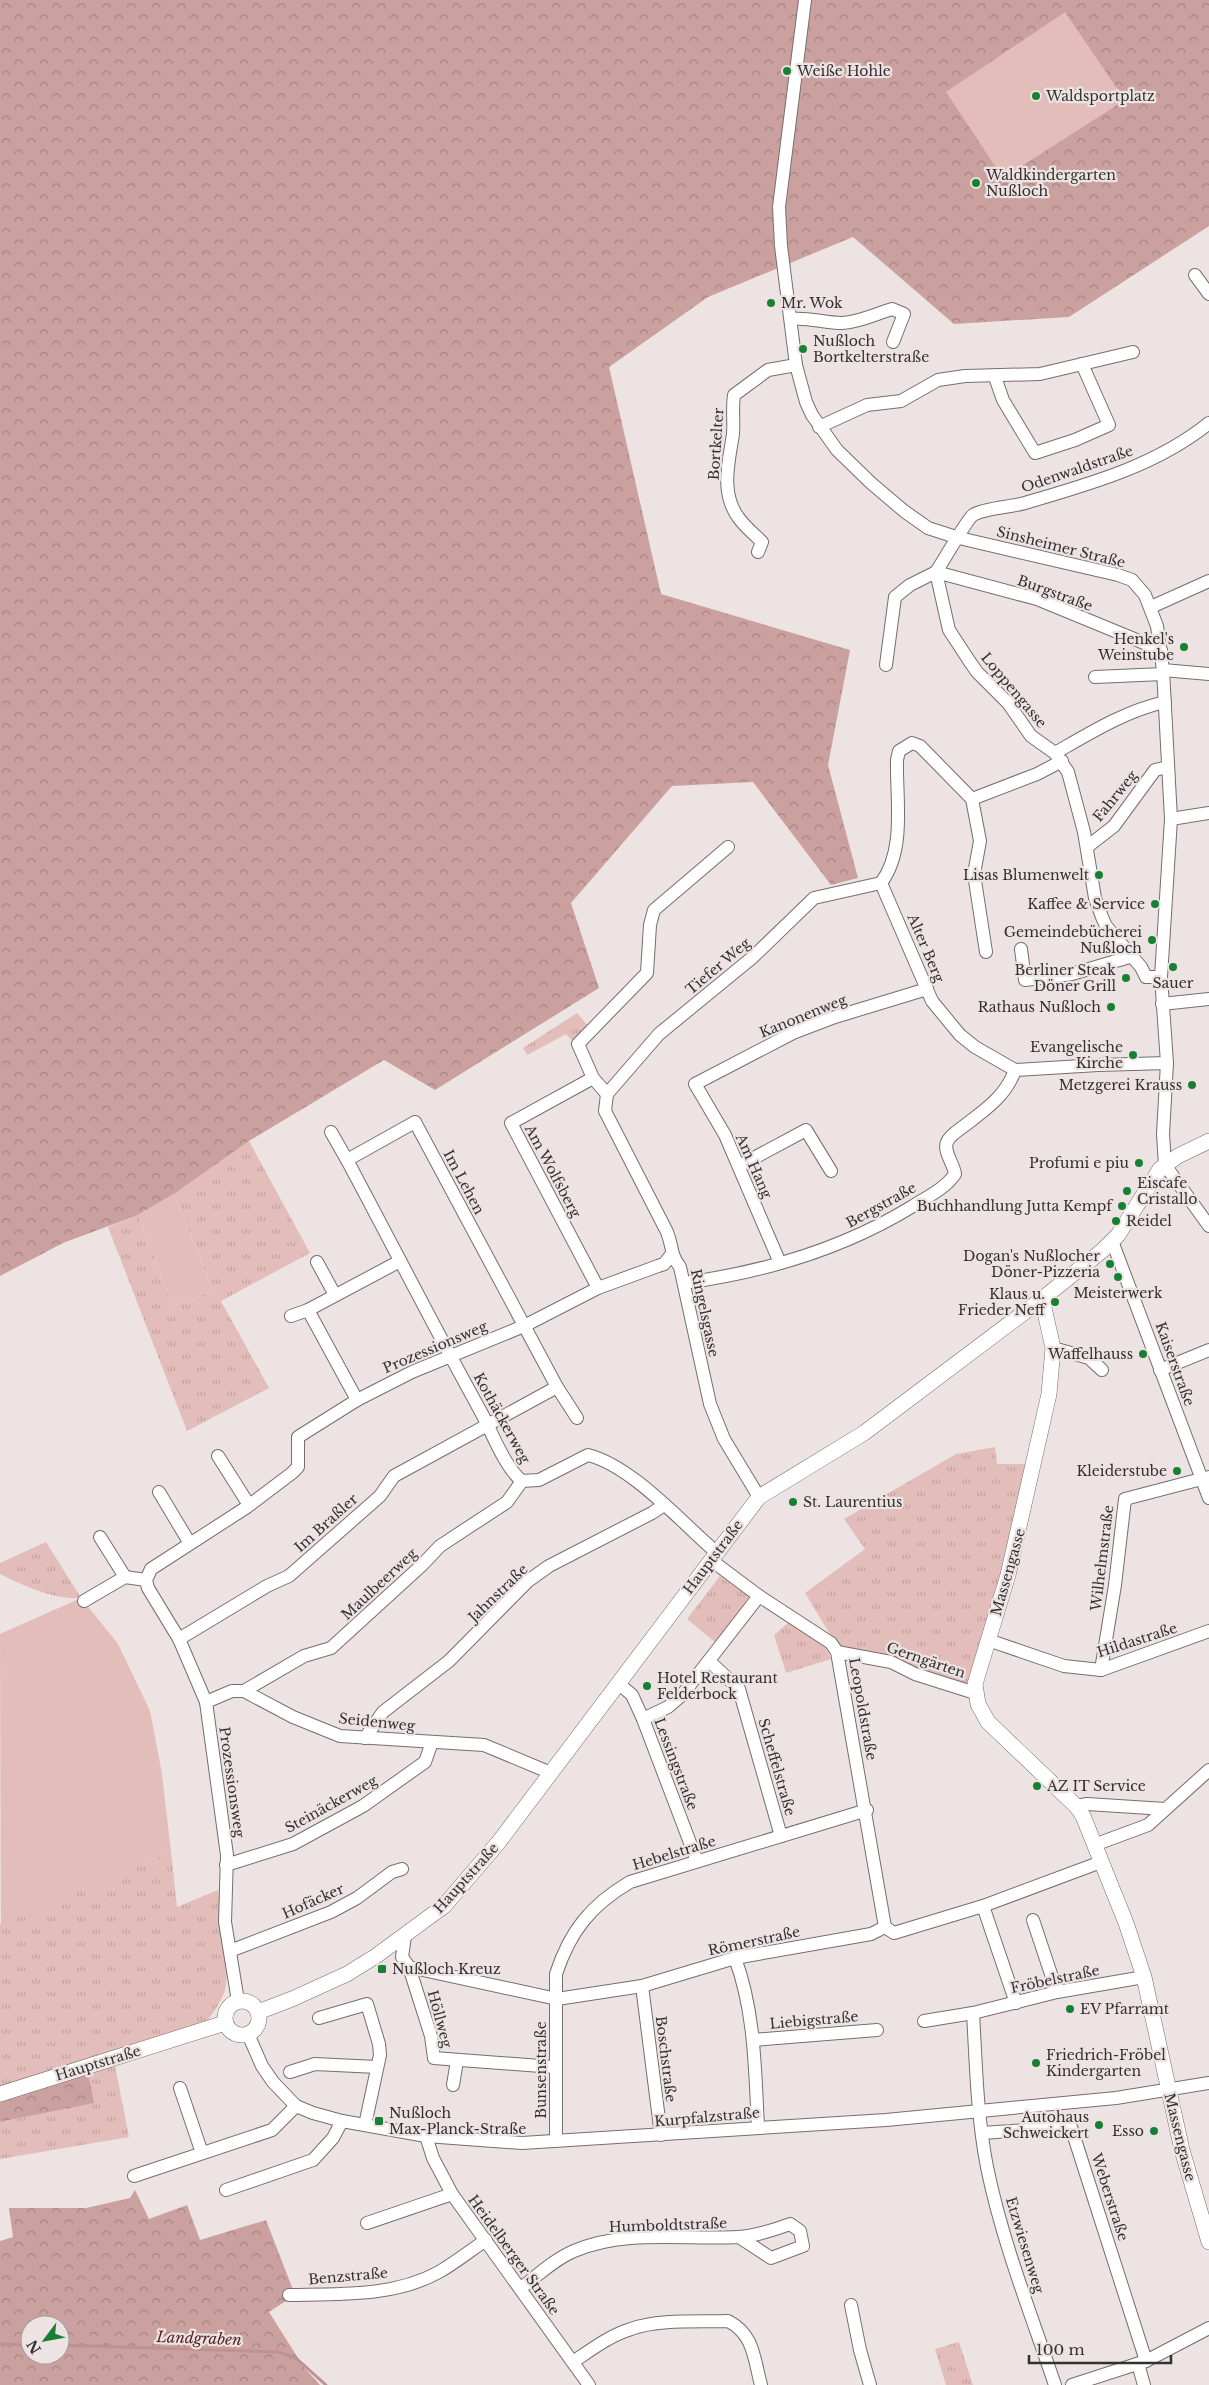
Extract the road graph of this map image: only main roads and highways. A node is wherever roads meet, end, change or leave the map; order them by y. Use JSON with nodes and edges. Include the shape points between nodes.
{"nodes":[{"id":1,"x":1209,"y":1141,"type":"edge"},
{"id":2,"x":1042,"y":1300,"type":"junction"},
{"id":3,"x":258,"y":2012,"type":"junction"},
{"id":4,"x":225,"y":2023,"type":"junction"},
{"id":5,"x":0,"y":2094,"type":"edge"},
{"id":6,"x":1209,"y":2242,"type":"edge"}],
"edges":[{"from":1,"to":2,"type":"main road","name":"Hauptstraße","via":[[1165,1165],[1112,1241]]},
{"from":2,"to":3,"type":"main road","name":"Hauptstraße","via":[[864,1434],[759,1497],[472,1876],[444,1906],[347,1974]]},
{"from":2,"to":6,"type":"main road","name":"Massengasse","via":[[1053,1348],[1049,1394],[1025,1508],[1008,1576],[977,1674],[975,1693],[982,1715],[988,1722],[1083,1816],[1144,1977],[1182,2150]]},
{"from":3,"to":4,"type":"main road","via":[[250,2003],[238,2001],[227,2009]]},
{"from":3,"to":4,"type":"main road","via":[[257,2026],[248,2034],[232,2033]]},
{"from":4,"to":5,"type":"main road","name":"Hauptstraße"}]}
